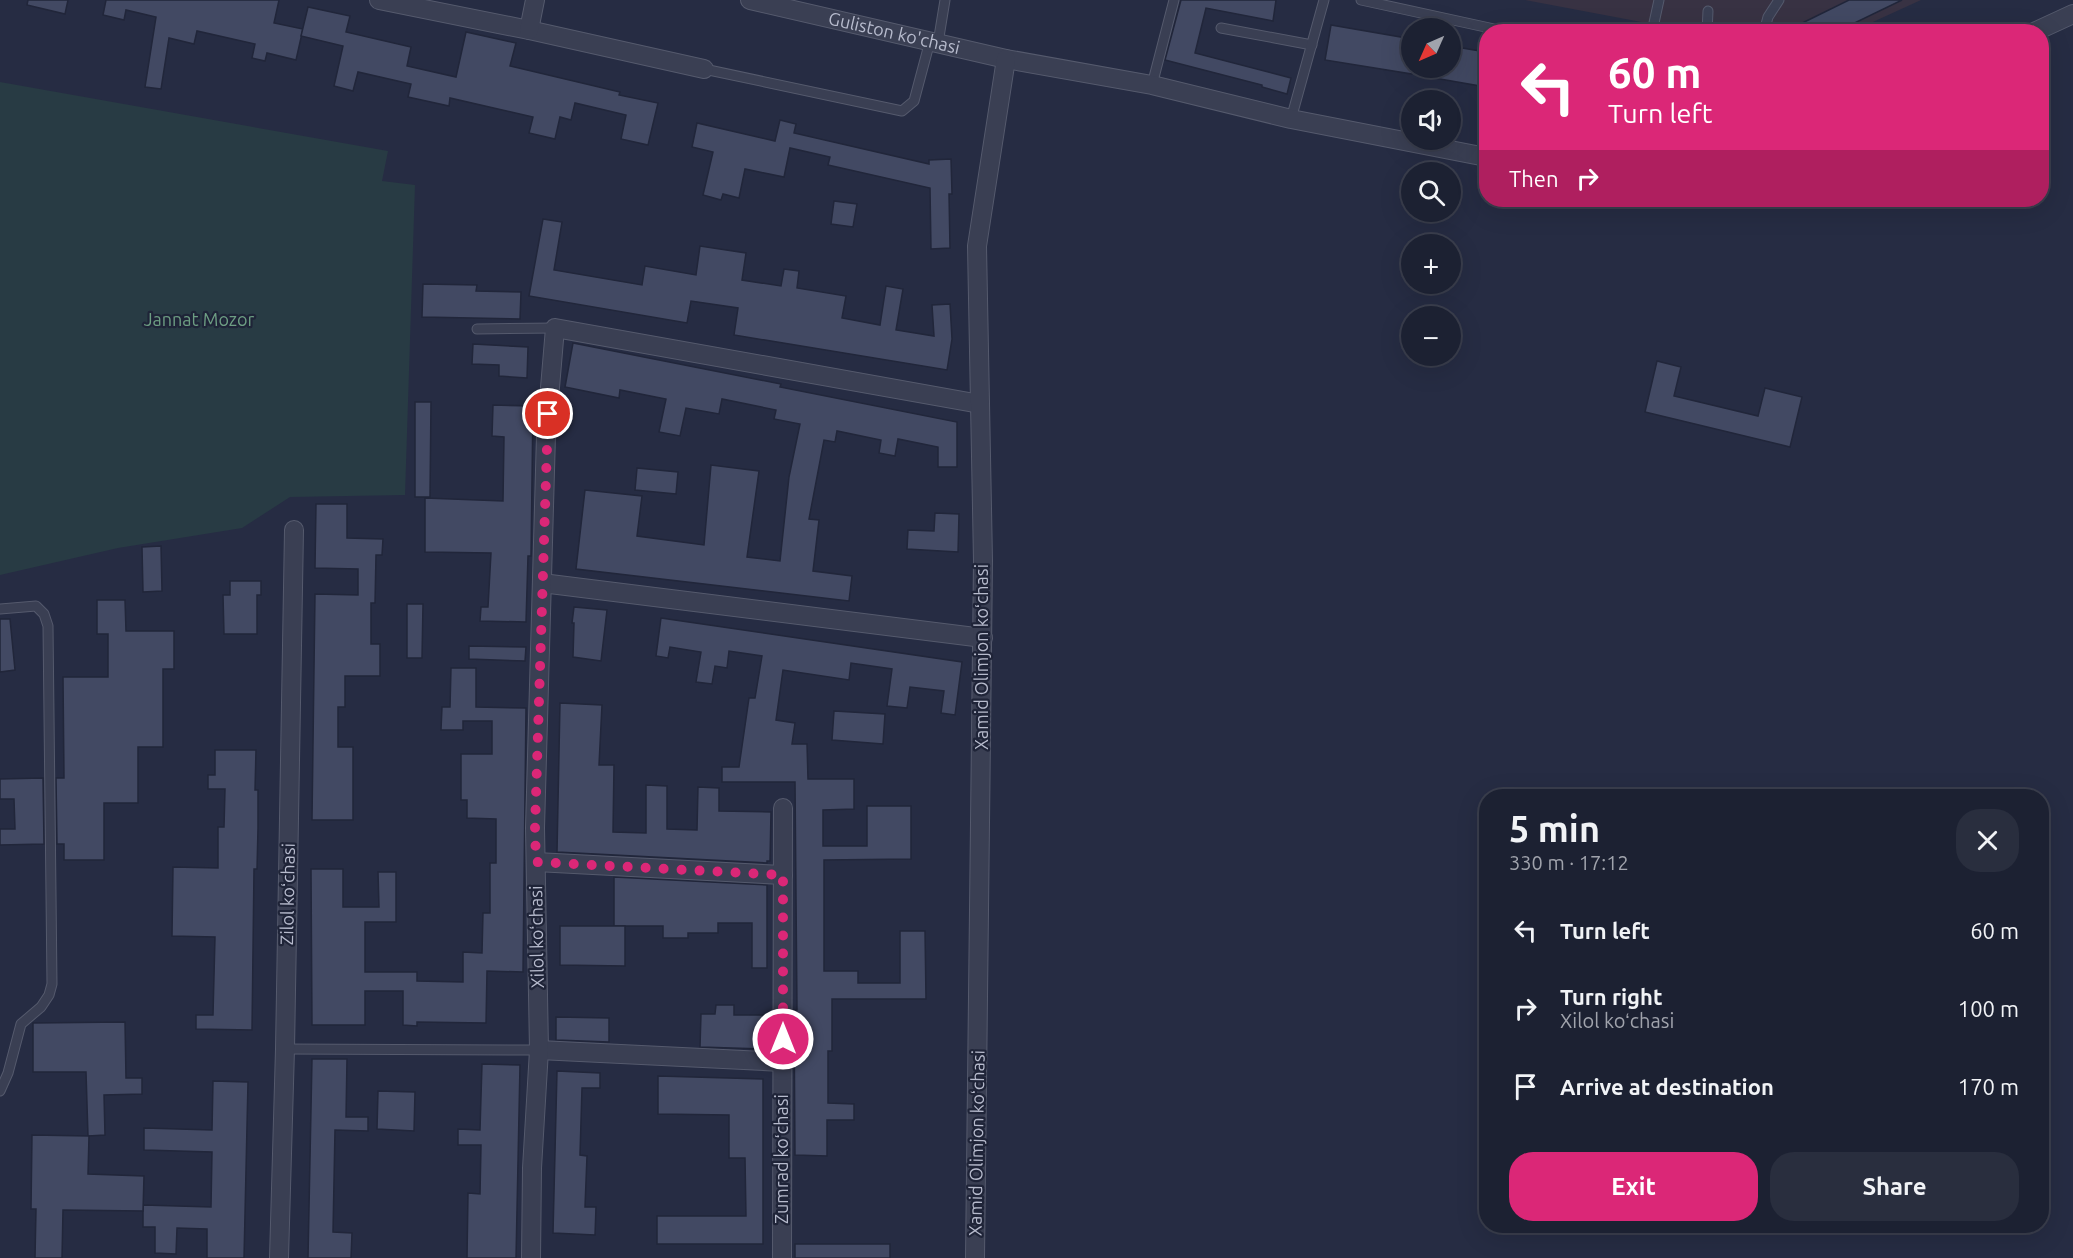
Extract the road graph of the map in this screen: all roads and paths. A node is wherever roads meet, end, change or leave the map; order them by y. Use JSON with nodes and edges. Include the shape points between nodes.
{"nodes":[{"id":1,"x":536,"y":0,"type":"edge"},
{"id":2,"x":750,"y":0,"type":"edge"},
{"id":3,"x":945,"y":0,"type":"edge"},
{"id":4,"x":1174,"y":0,"type":"edge"},
{"id":5,"x":1324,"y":0,"type":"edge"},
{"id":6,"x":1361,"y":0,"type":"edge"},
{"id":7,"x":1659,"y":0,"type":"edge"},
{"id":8,"x":1779,"y":0,"type":"edge"},
{"id":9,"x":390,"y":1,"type":"edge"},
{"id":10,"x":1708,"y":11,"type":"dead end"},
{"id":11,"x":2073,"y":14,"type":"edge"},
{"id":12,"x":1654,"y":24,"type":"edge"},
{"id":13,"x":1707,"y":24,"type":"edge"},
{"id":14,"x":1766,"y":24,"type":"edge"},
{"id":15,"x":2049,"y":25,"type":"edge"},
{"id":16,"x":1479,"y":26,"type":"edge"},
{"id":17,"x":1221,"y":28,"type":"dead end"},
{"id":18,"x":529,"y":30,"type":"junction"},
{"id":19,"x":934,"y":42,"type":"junction"},
{"id":20,"x":1312,"y":45,"type":"junction"},
{"id":21,"x":1006,"y":58,"type":"junction"},
{"id":22,"x":704,"y":69,"type":"joint"},
{"id":23,"x":1152,"y":85,"type":"junction"},
{"id":24,"x":1291,"y":119,"type":"junction"},
{"id":25,"x":1479,"y":156,"type":"edge"},
{"id":26,"x":555,"y":328,"type":"junction"},
{"id":27,"x":477,"y":329,"type":"dead end"},
{"id":28,"x":980,"y":404,"type":"junction"},
{"id":29,"x":294,"y":530,"type":"dead end"},
{"id":30,"x":542,"y":583,"type":"junction"},
{"id":31,"x":0,"y":609,"type":"edge"},
{"id":32,"x":983,"y":638,"type":"junction"},
{"id":33,"x":783,"y":808,"type":"dead end"},
{"id":34,"x":536,"y":862,"type":"junction"},
{"id":35,"x":783,"y":875,"type":"junction"},
{"id":36,"x":285,"y":1049,"type":"junction"},
{"id":37,"x":539,"y":1050,"type":"junction"},
{"id":38,"x":782,"y":1062,"type":"junction"},
{"id":39,"x":0,"y":1091,"type":"edge"},
{"id":40,"x":279,"y":1258,"type":"edge"},
{"id":41,"x":531,"y":1258,"type":"edge"},
{"id":42,"x":782,"y":1258,"type":"edge"},
{"id":43,"x":975,"y":1258,"type":"edge"}],
"edges":[{"from":1,"to":18,"type":"street"},
{"from":2,"to":19,"type":"street","name":"Guliston ko'chasi"},
{"from":3,"to":19,"type":"lane"},
{"from":4,"to":23,"type":"lane"},
{"from":5,"to":20,"type":"lane"},
{"from":6,"to":16,"type":"lane"},
{"from":7,"to":12,"type":"lane"},
{"from":8,"to":14,"type":"lane"},
{"from":9,"to":18,"type":"street"},
{"from":10,"to":13,"type":"lane"},
{"from":11,"to":15,"type":"street"},
{"from":17,"to":20,"type":"lane"},
{"from":18,"to":22,"type":"street"},
{"from":19,"to":21,"type":"street","name":"Guliston ko'chasi"},
{"from":19,"to":22,"type":"lane","via":[[914,101],[902,111]]},
{"from":20,"to":24,"type":"lane"},
{"from":21,"to":23,"type":"street","name":"Guliston ko'chasi"},
{"from":21,"to":28,"type":"street","name":"Xamid Olimjon koʻchasi","via":[[977,246]]},
{"from":23,"to":24,"type":"street","name":"Guliston ko'chasi"},
{"from":24,"to":25,"type":"street","name":"Guliston ko'chasi"},
{"from":26,"to":27,"type":"lane"},
{"from":26,"to":28,"type":"street"},
{"from":26,"to":30,"type":"street","name":"Xilol koʻchasi","via":[[546,435]]},
{"from":28,"to":32,"type":"street","name":"Xamid Olimjon koʻchasi"},
{"from":29,"to":36,"type":"street","name":"Zilol koʻchasi"},
{"from":30,"to":32,"type":"street"},
{"from":30,"to":34,"type":"street","name":"Xilol koʻchasi"},
{"from":31,"to":39,"type":"lane","via":[[36,606],[48,626],[52,984],[41,1007],[21,1024]]},
{"from":32,"to":43,"type":"street","name":"Xamid Olimjon koʻchasi"},
{"from":33,"to":35,"type":"street","name":"Zumrad koʻchasi"},
{"from":34,"to":35,"type":"street"},
{"from":34,"to":37,"type":"street","name":"Xilol koʻchasi"},
{"from":35,"to":38,"type":"street","name":"Zumrad koʻchasi"},
{"from":36,"to":37,"type":"lane"},
{"from":36,"to":40,"type":"street","name":"Zilol koʻchasi"},
{"from":37,"to":38,"type":"street"},
{"from":37,"to":41,"type":"street","name":"Xilol koʻchasi"},
{"from":38,"to":42,"type":"street","name":"Zumrad koʻchasi"}]}
